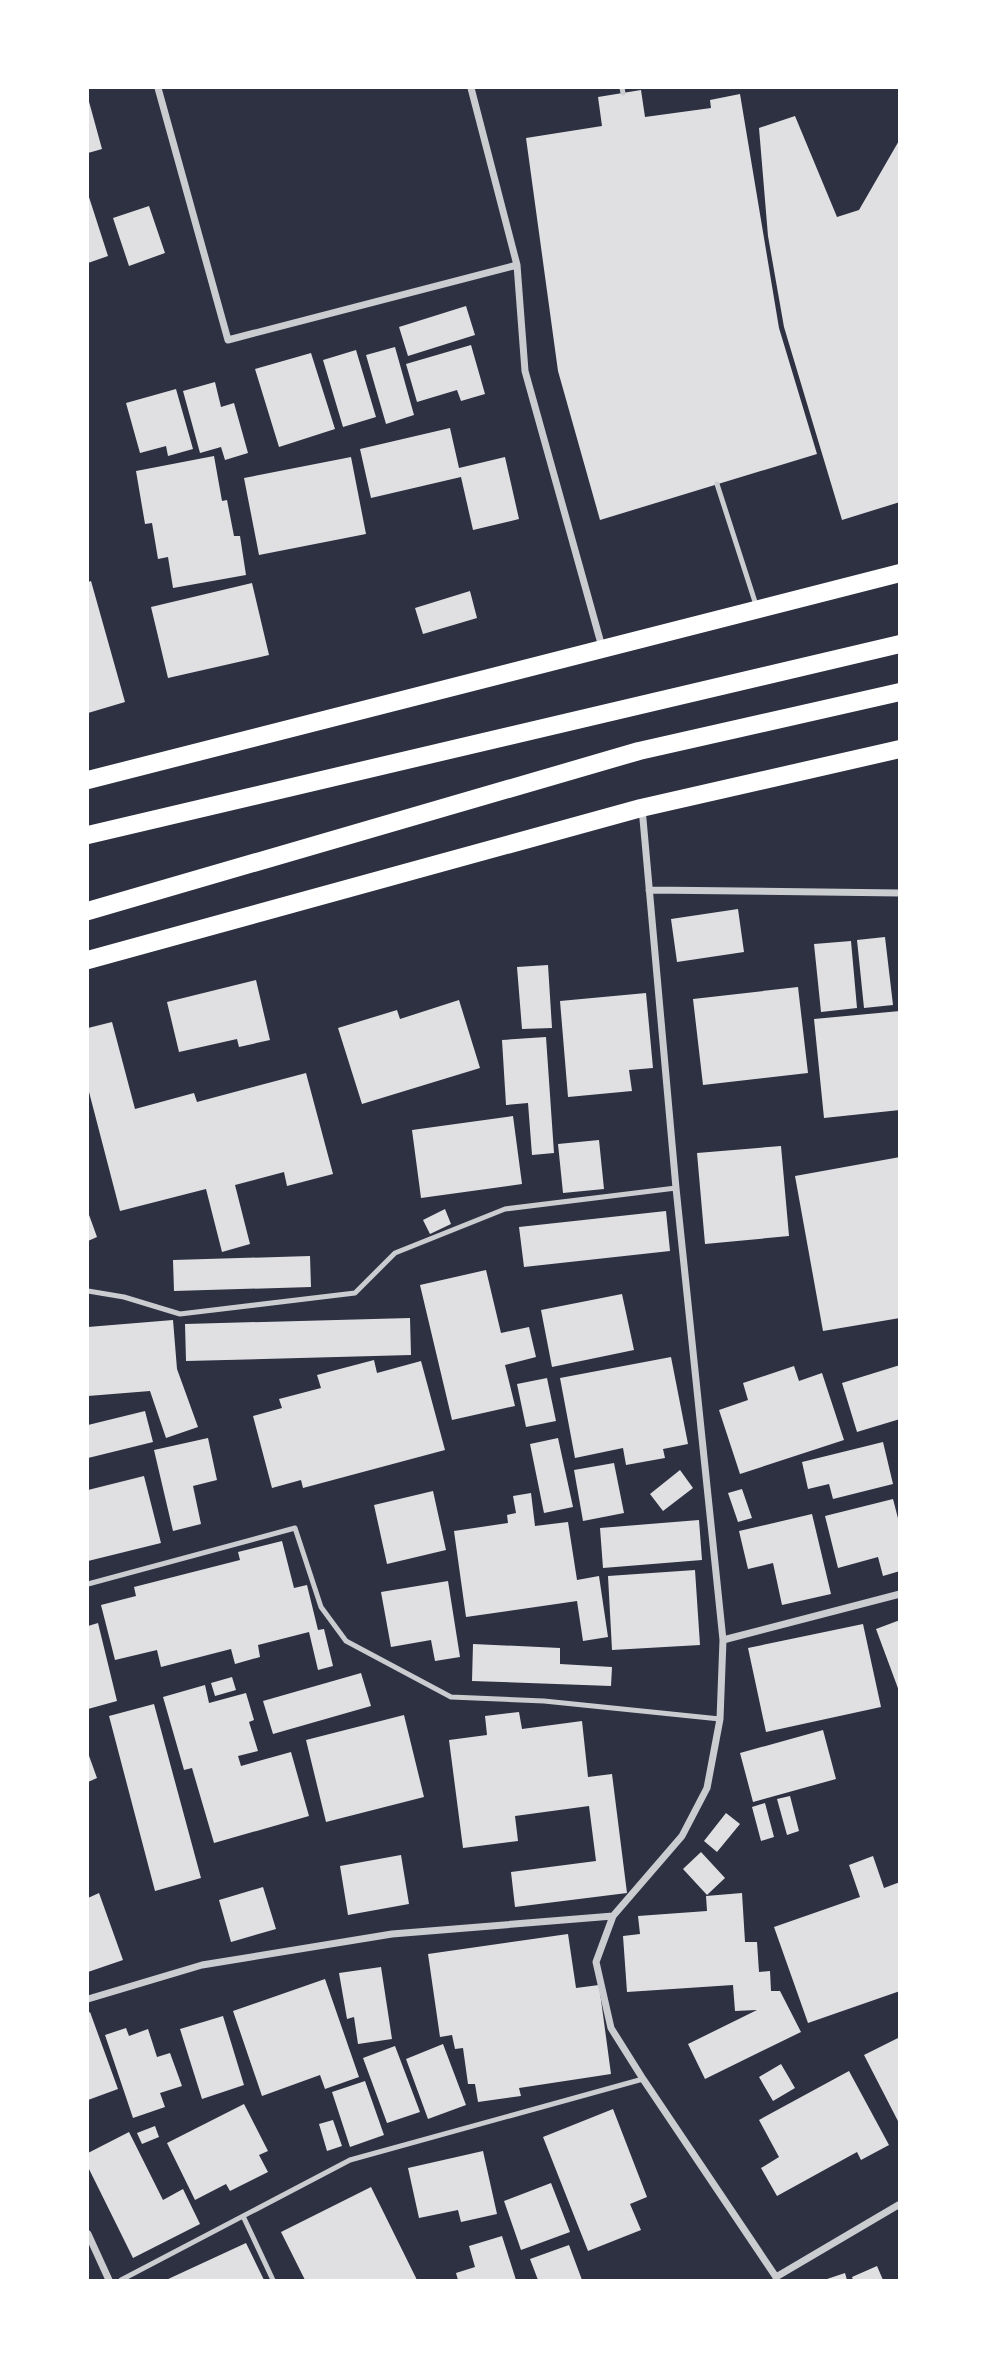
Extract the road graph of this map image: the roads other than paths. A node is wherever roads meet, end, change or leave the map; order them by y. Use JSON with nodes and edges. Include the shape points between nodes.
{"nodes":[{"id":1,"x":158,"y":88,"type":"edge"},
{"id":2,"x":471,"y":88,"type":"edge"},
{"id":3,"x":517,"y":265,"type":"junction"},
{"id":4,"x":718,"y":484,"type":"dead end"},
{"id":5,"x":900,"y":573,"type":"edge"},
{"id":6,"x":757,"y":610,"type":"junction"},
{"id":7,"x":900,"y":643,"type":"edge"},
{"id":8,"x":603,"y":649,"type":"junction"},
{"id":9,"x":900,"y":692,"type":"edge"},
{"id":10,"x":900,"y":749,"type":"edge"},
{"id":11,"x":88,"y":779,"type":"edge"},
{"id":12,"x":642,"y":808,"type":"junction"},
{"id":13,"x":88,"y":835,"type":"edge"},
{"id":14,"x":649,"y":890,"type":"junction"},
{"id":15,"x":900,"y":893,"type":"edge"},
{"id":16,"x":88,"y":911,"type":"edge"},
{"id":17,"x":88,"y":960,"type":"edge"},
{"id":18,"x":677,"y":1188,"type":"junction"},
{"id":19,"x":88,"y":1291,"type":"edge"},
{"id":20,"x":88,"y":1584,"type":"edge"},
{"id":21,"x":900,"y":1594,"type":"edge"},
{"id":22,"x":723,"y":1640,"type":"junction"},
{"id":23,"x":720,"y":1719,"type":"junction"},
{"id":24,"x":613,"y":1916,"type":"junction"},
{"id":25,"x":88,"y":1999,"type":"edge"},
{"id":26,"x":643,"y":2079,"type":"junction"},
{"id":27,"x":900,"y":2204,"type":"edge"},
{"id":28,"x":243,"y":2216,"type":"junction"},
{"id":29,"x":88,"y":2234,"type":"edge"},
{"id":30,"x":776,"y":2279,"type":"edge"},
{"id":31,"x":109,"y":2280,"type":"edge"},
{"id":32,"x":121,"y":2280,"type":"edge"},
{"id":33,"x":273,"y":2280,"type":"edge"}],
"edges":[{"from":1,"to":3,"type":"street","via":[[228,340]]},
{"from":2,"to":3,"type":"street"},
{"from":3,"to":8,"type":"street","via":[[525,371]]},
{"from":4,"to":6,"type":"lane"},
{"from":5,"to":6,"type":"main road"},
{"from":6,"to":8,"type":"main road"},
{"from":7,"to":13,"type":"main road"},
{"from":8,"to":11,"type":"main road"},
{"from":9,"to":16,"type":"main road","via":[[639,751]]},
{"from":10,"to":12,"type":"main road"},
{"from":12,"to":14,"type":"street"},
{"from":12,"to":17,"type":"main road"},
{"from":14,"to":15,"type":"street"},
{"from":14,"to":18,"type":"street"},
{"from":18,"to":19,"type":"lane","via":[[505,1209],[395,1252],[355,1293],[180,1314]]},
{"from":18,"to":22,"type":"street"},
{"from":20,"to":23,"type":"lane","via":[[295,1528],[321,1607],[346,1641],[451,1697],[544,1701]]},
{"from":21,"to":22,"type":"street"},
{"from":22,"to":23,"type":"street"},
{"from":23,"to":24,"type":"street","via":[[708,1788],[682,1836]]},
{"from":24,"to":25,"type":"street","via":[[392,1934],[202,1965]]},
{"from":24,"to":26,"type":"street","via":[[596,1962],[611,2028]]},
{"from":26,"to":28,"type":"lane","via":[[350,2160]]},
{"from":26,"to":30,"type":"street"},
{"from":27,"to":30,"type":"street"},
{"from":28,"to":32,"type":"lane"},
{"from":28,"to":33,"type":"lane"},
{"from":29,"to":31,"type":"street"}]}
